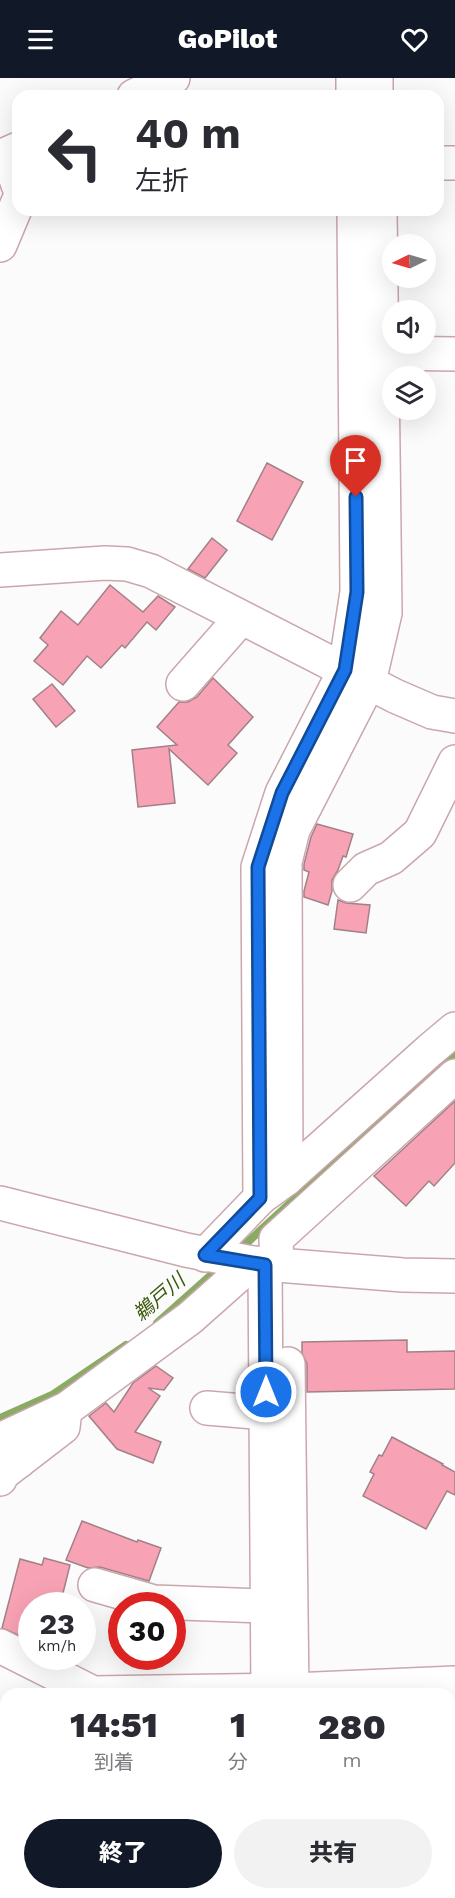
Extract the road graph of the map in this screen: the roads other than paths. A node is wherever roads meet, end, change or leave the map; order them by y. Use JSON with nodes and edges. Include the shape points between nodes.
{"nodes":[{"id":1,"x":173,"y":78,"type":"edge"},
{"id":2,"x":147,"y":90,"type":"edge"},
{"id":3,"x":0,"y":196,"type":"edge"},
{"id":4,"x":0,"y":202,"type":"edge"},
{"id":5,"x":12,"y":216,"type":"edge"},
{"id":6,"x":354,"y":216,"type":"edge"},
{"id":7,"x":380,"y":216,"type":"edge"},
{"id":8,"x":0,"y":245,"type":"edge"},
{"id":9,"x":382,"y":305,"type":"edge"},
{"id":10,"x":383,"y":354,"type":"edge"},
{"id":11,"x":436,"y":354,"type":"edge"},
{"id":12,"x":455,"y":354,"type":"edge"},
{"id":13,"x":0,"y":570,"type":"edge"},
{"id":14,"x":241,"y":618,"type":"junction"},
{"id":15,"x":357,"y":676,"type":"junction"},
{"id":16,"x":183,"y":684,"type":"dead end"},
{"id":17,"x":455,"y":716,"type":"edge"},
{"id":18,"x":455,"y":762,"type":"edge"},
{"id":19,"x":350,"y":885,"type":"dead end"},
{"id":20,"x":455,"y":1029,"type":"edge"},
{"id":21,"x":455,"y":1076,"type":"edge"},
{"id":22,"x":273,"y":1189,"type":"junction"},
{"id":23,"x":0,"y":1203,"type":"edge"},
{"id":24,"x":249,"y":1262,"type":"junction"},
{"id":25,"x":455,"y":1275,"type":"edge"},
{"id":26,"x":207,"y":1407,"type":"dead end"},
{"id":27,"x":266,"y":1413,"type":"junction"},
{"id":28,"x":5,"y":1453,"type":"edge"},
{"id":29,"x":95,"y":1585,"type":"dead end"},
{"id":30,"x":266,"y":1606,"type":"junction"},
{"id":31,"x":0,"y":1646,"type":"edge"},
{"id":32,"x":455,"y":1683,"type":"edge"},
{"id":33,"x":83,"y":1688,"type":"edge"},
{"id":34,"x":280,"y":1688,"type":"edge"},
{"id":35,"x":280,"y":1688,"type":"edge"},
{"id":36,"x":346,"y":1688,"type":"edge"}],
"edges":[{"from":1,"to":2,"type":"street"},
{"from":3,"to":4,"type":"street"},
{"from":5,"to":8,"type":"street"},
{"from":6,"to":15,"type":"street"},
{"from":7,"to":9,"type":"street"},
{"from":10,"to":15,"type":"street","via":[[385,613]]},
{"from":11,"to":12,"type":"street"},
{"from":13,"to":14,"type":"street","via":[[127,564],[151,571]]},
{"from":14,"to":15,"type":"street"},
{"from":14,"to":16,"type":"street"},
{"from":15,"to":17,"type":"street","via":[[432,712]]},
{"from":15,"to":22,"type":"street","via":[[282,793],[258,867]]},
{"from":18,"to":19,"type":"street","via":[[420,833],[391,858],[366,869]]},
{"from":20,"to":22,"type":"street"},
{"from":21,"to":24,"type":"street"},
{"from":22,"to":24,"type":"street"},
{"from":23,"to":24,"type":"street"},
{"from":24,"to":25,"type":"street","via":[[403,1275]]},
{"from":24,"to":27,"type":"street"},
{"from":24,"to":28,"type":"street","via":[[190,1318],[65,1410],[63,1427]]},
{"from":24,"to":34,"type":"street"},
{"from":26,"to":27,"type":"street"},
{"from":27,"to":30,"type":"street"},
{"from":29,"to":30,"type":"street","via":[[154,1602]]},
{"from":30,"to":35,"type":"street"},
{"from":31,"to":33,"type":"street"},
{"from":32,"to":36,"type":"street"}]}
